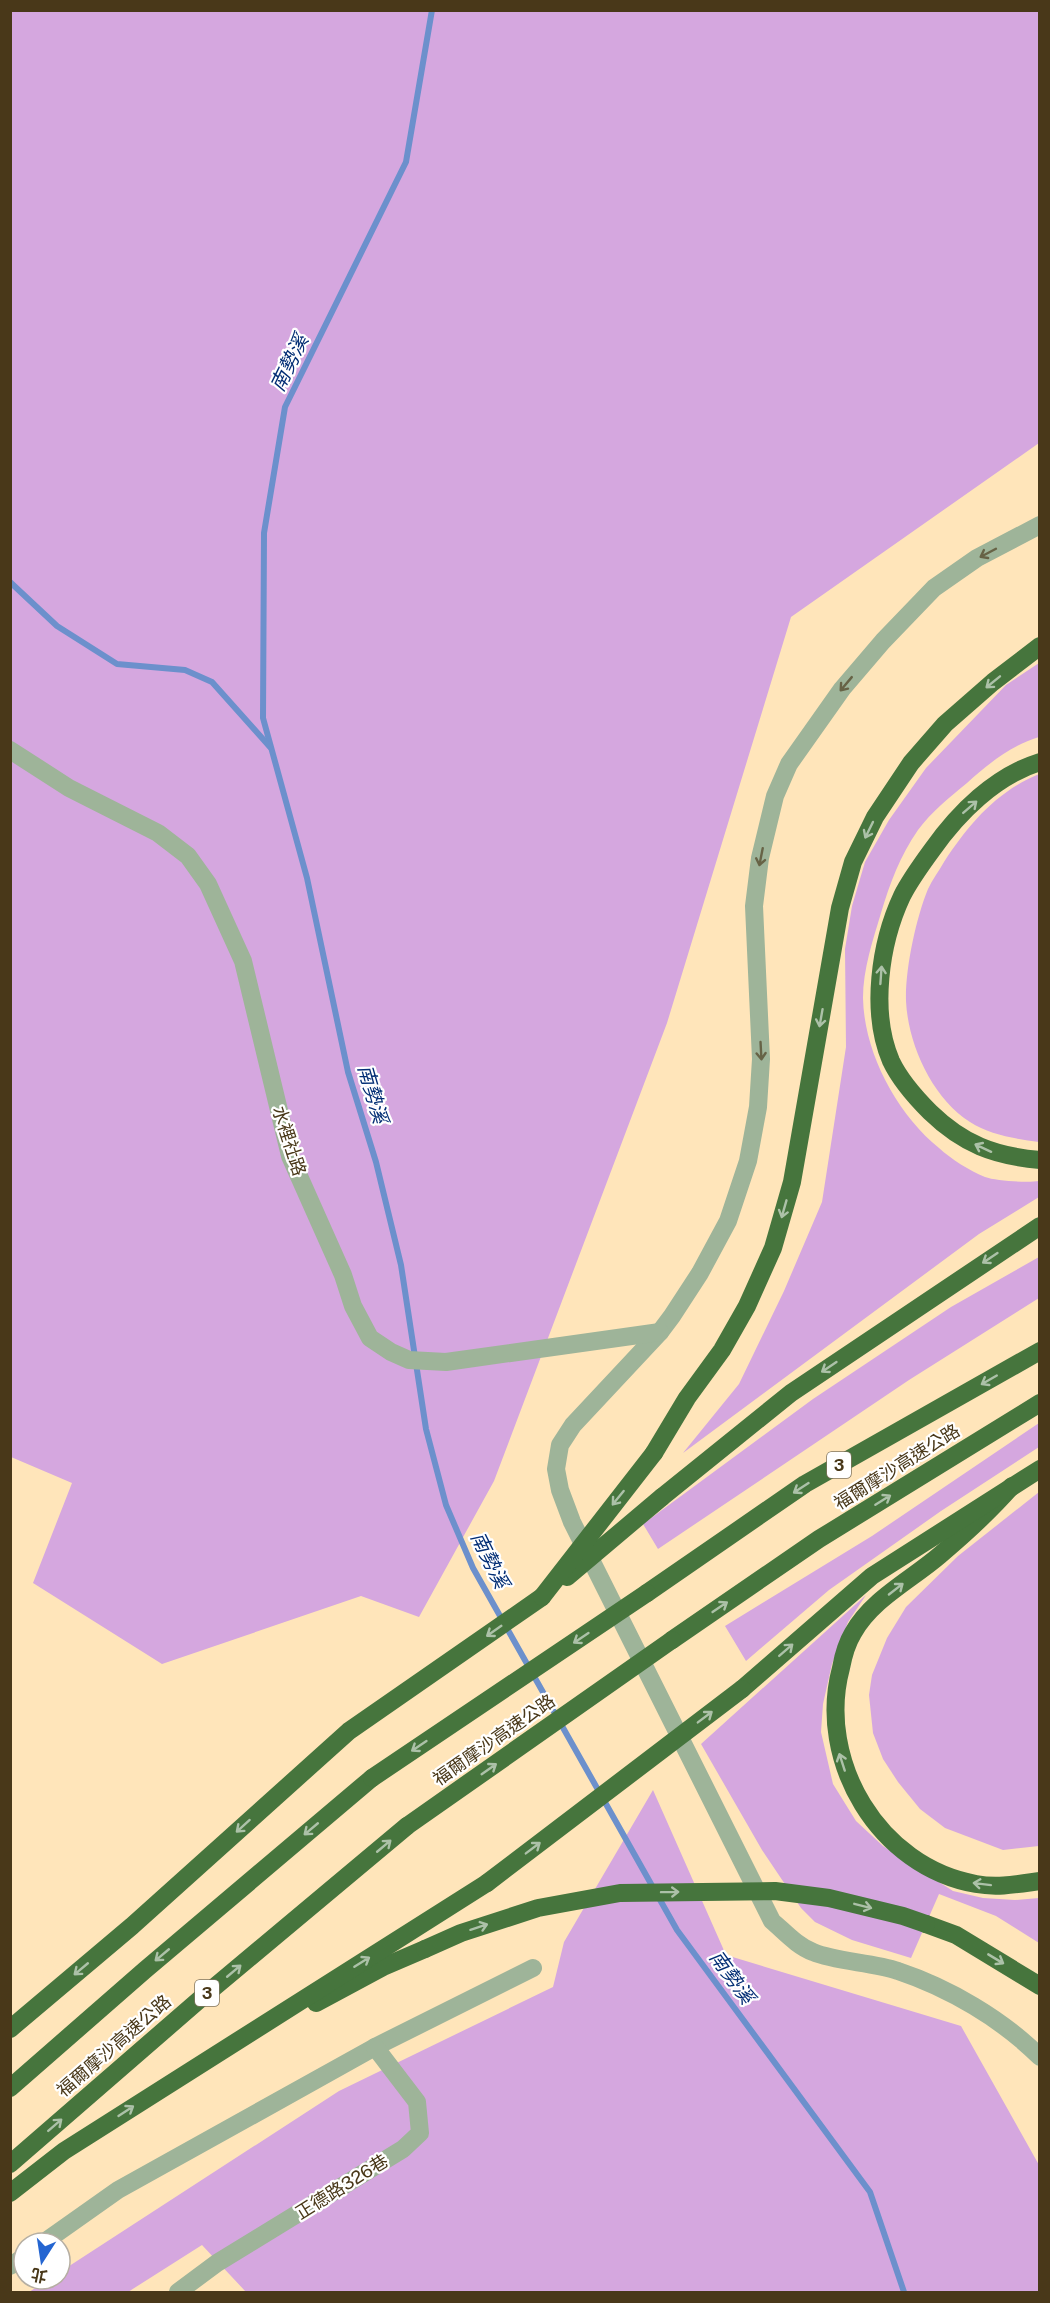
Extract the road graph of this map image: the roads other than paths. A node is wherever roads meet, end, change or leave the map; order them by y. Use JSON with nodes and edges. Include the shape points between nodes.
{"nodes":[{"id":1,"x":1040,"y":525,"type":"edge"},
{"id":2,"x":1040,"y":646,"type":"edge"},
{"id":3,"x":10,"y":750,"type":"edge"},
{"id":4,"x":1040,"y":762,"type":"edge"},
{"id":5,"x":1040,"y":1160,"type":"edge"},
{"id":6,"x":1040,"y":1226,"type":"edge"},
{"id":7,"x":660,"y":1332,"type":"junction"},
{"id":8,"x":1040,"y":1351,"type":"edge"},
{"id":9,"x":1040,"y":1403,"type":"edge"},
{"id":10,"x":1040,"y":1469,"type":"edge"},
{"id":11,"x":1012,"y":1486,"type":"junction"},
{"id":12,"x":542,"y":1597,"type":"junction"},
{"id":13,"x":1040,"y":1881,"type":"edge"},
{"id":14,"x":533,"y":1968,"type":"dead end"},
{"id":15,"x":1040,"y":1986,"type":"edge"},
{"id":16,"x":10,"y":2029,"type":"edge"},
{"id":17,"x":375,"y":2047,"type":"junction"},
{"id":18,"x":1040,"y":2057,"type":"edge"},
{"id":19,"x":205,"y":2060,"type":"junction"},
{"id":20,"x":10,"y":2088,"type":"edge"},
{"id":21,"x":10,"y":2164,"type":"edge"},
{"id":22,"x":10,"y":2193,"type":"edge"},
{"id":23,"x":60,"y":2231,"type":"edge"},
{"id":24,"x":178,"y":2292,"type":"edge"}],
"edges":[{"from":1,"to":7,"type":"street","one_way":true,"via":[[977,558],[934,588],[842,689],[789,764],[760,858],[754,906],[761,1059],[758,1107],[747,1161],[728,1221],[700,1273]]},
{"from":2,"to":12,"type":"highway","one_way":true,"bridge":true,"via":[[945,723],[911,763],[875,817],[854,862],[840,908],[792,1182],[773,1248],[722,1350],[654,1453]]},
{"from":3,"to":7,"type":"street","name":"水裡社路","via":[[69,788],[159,833],[188,856],[208,884],[243,961],[284,1137],[353,1306],[370,1338],[391,1352],[417,1360],[446,1362]]},
{"from":5,"to":4,"type":"highway","one_way":true,"via":[[996,1155],[954,1132],[919,1101],[892,1062],[884,1041],[880,995],[891,924],[914,874],[958,816],[1012,774]]},
{"from":6,"to":12,"type":"highway","one_way":true,"bridge":true,"via":[[791,1393]]},
{"from":7,"to":18,"type":"street","via":[[573,1425],[560,1445],[555,1469],[572,1522],[772,1921],[813,1952],[897,1970],[935,1985],[1024,2042]]},
{"from":8,"to":20,"type":"highway","name":"福爾摩沙高速公路","number":"3","one_way":true,"bridge":true,"via":[[806,1484],[372,1778]]},
{"from":21,"to":9,"type":"highway","name":"福爾摩沙高速公路","number":"3","one_way":true,"bridge":true,"via":[[407,1826],[819,1539]]},
{"from":10,"to":11,"type":"highway"},
{"from":13,"to":11,"type":"highway","one_way":true,"via":[[1009,1886],[976,1884],[945,1875],[898,1845],[862,1805],[848,1780],[838,1751],[834,1719],[835,1688],[852,1634],[872,1608],[940,1556]]},
{"from":19,"to":11,"type":"highway","one_way":true,"bridge":true,"via":[[487,1883],[742,1689],[872,1576]]},
{"from":12,"to":16,"type":"highway","one_way":true,"via":[[349,1731],[132,1926]]},
{"from":14,"to":17,"type":"street"},
{"from":19,"to":15,"type":"highway","one_way":true,"bridge":true,"via":[[383,1967],[461,1933],[538,1908],[620,1893],[775,1891],[829,1898],[903,1916],[956,1935]]},
{"from":17,"to":23,"type":"street","via":[[118,2190]]},
{"from":17,"to":24,"type":"street","name":"正德路326巷","via":[[417,2102],[420,2133],[404,2149],[217,2263]]},
{"from":22,"to":19,"type":"highway","one_way":true,"via":[[64,2151]]}]}
